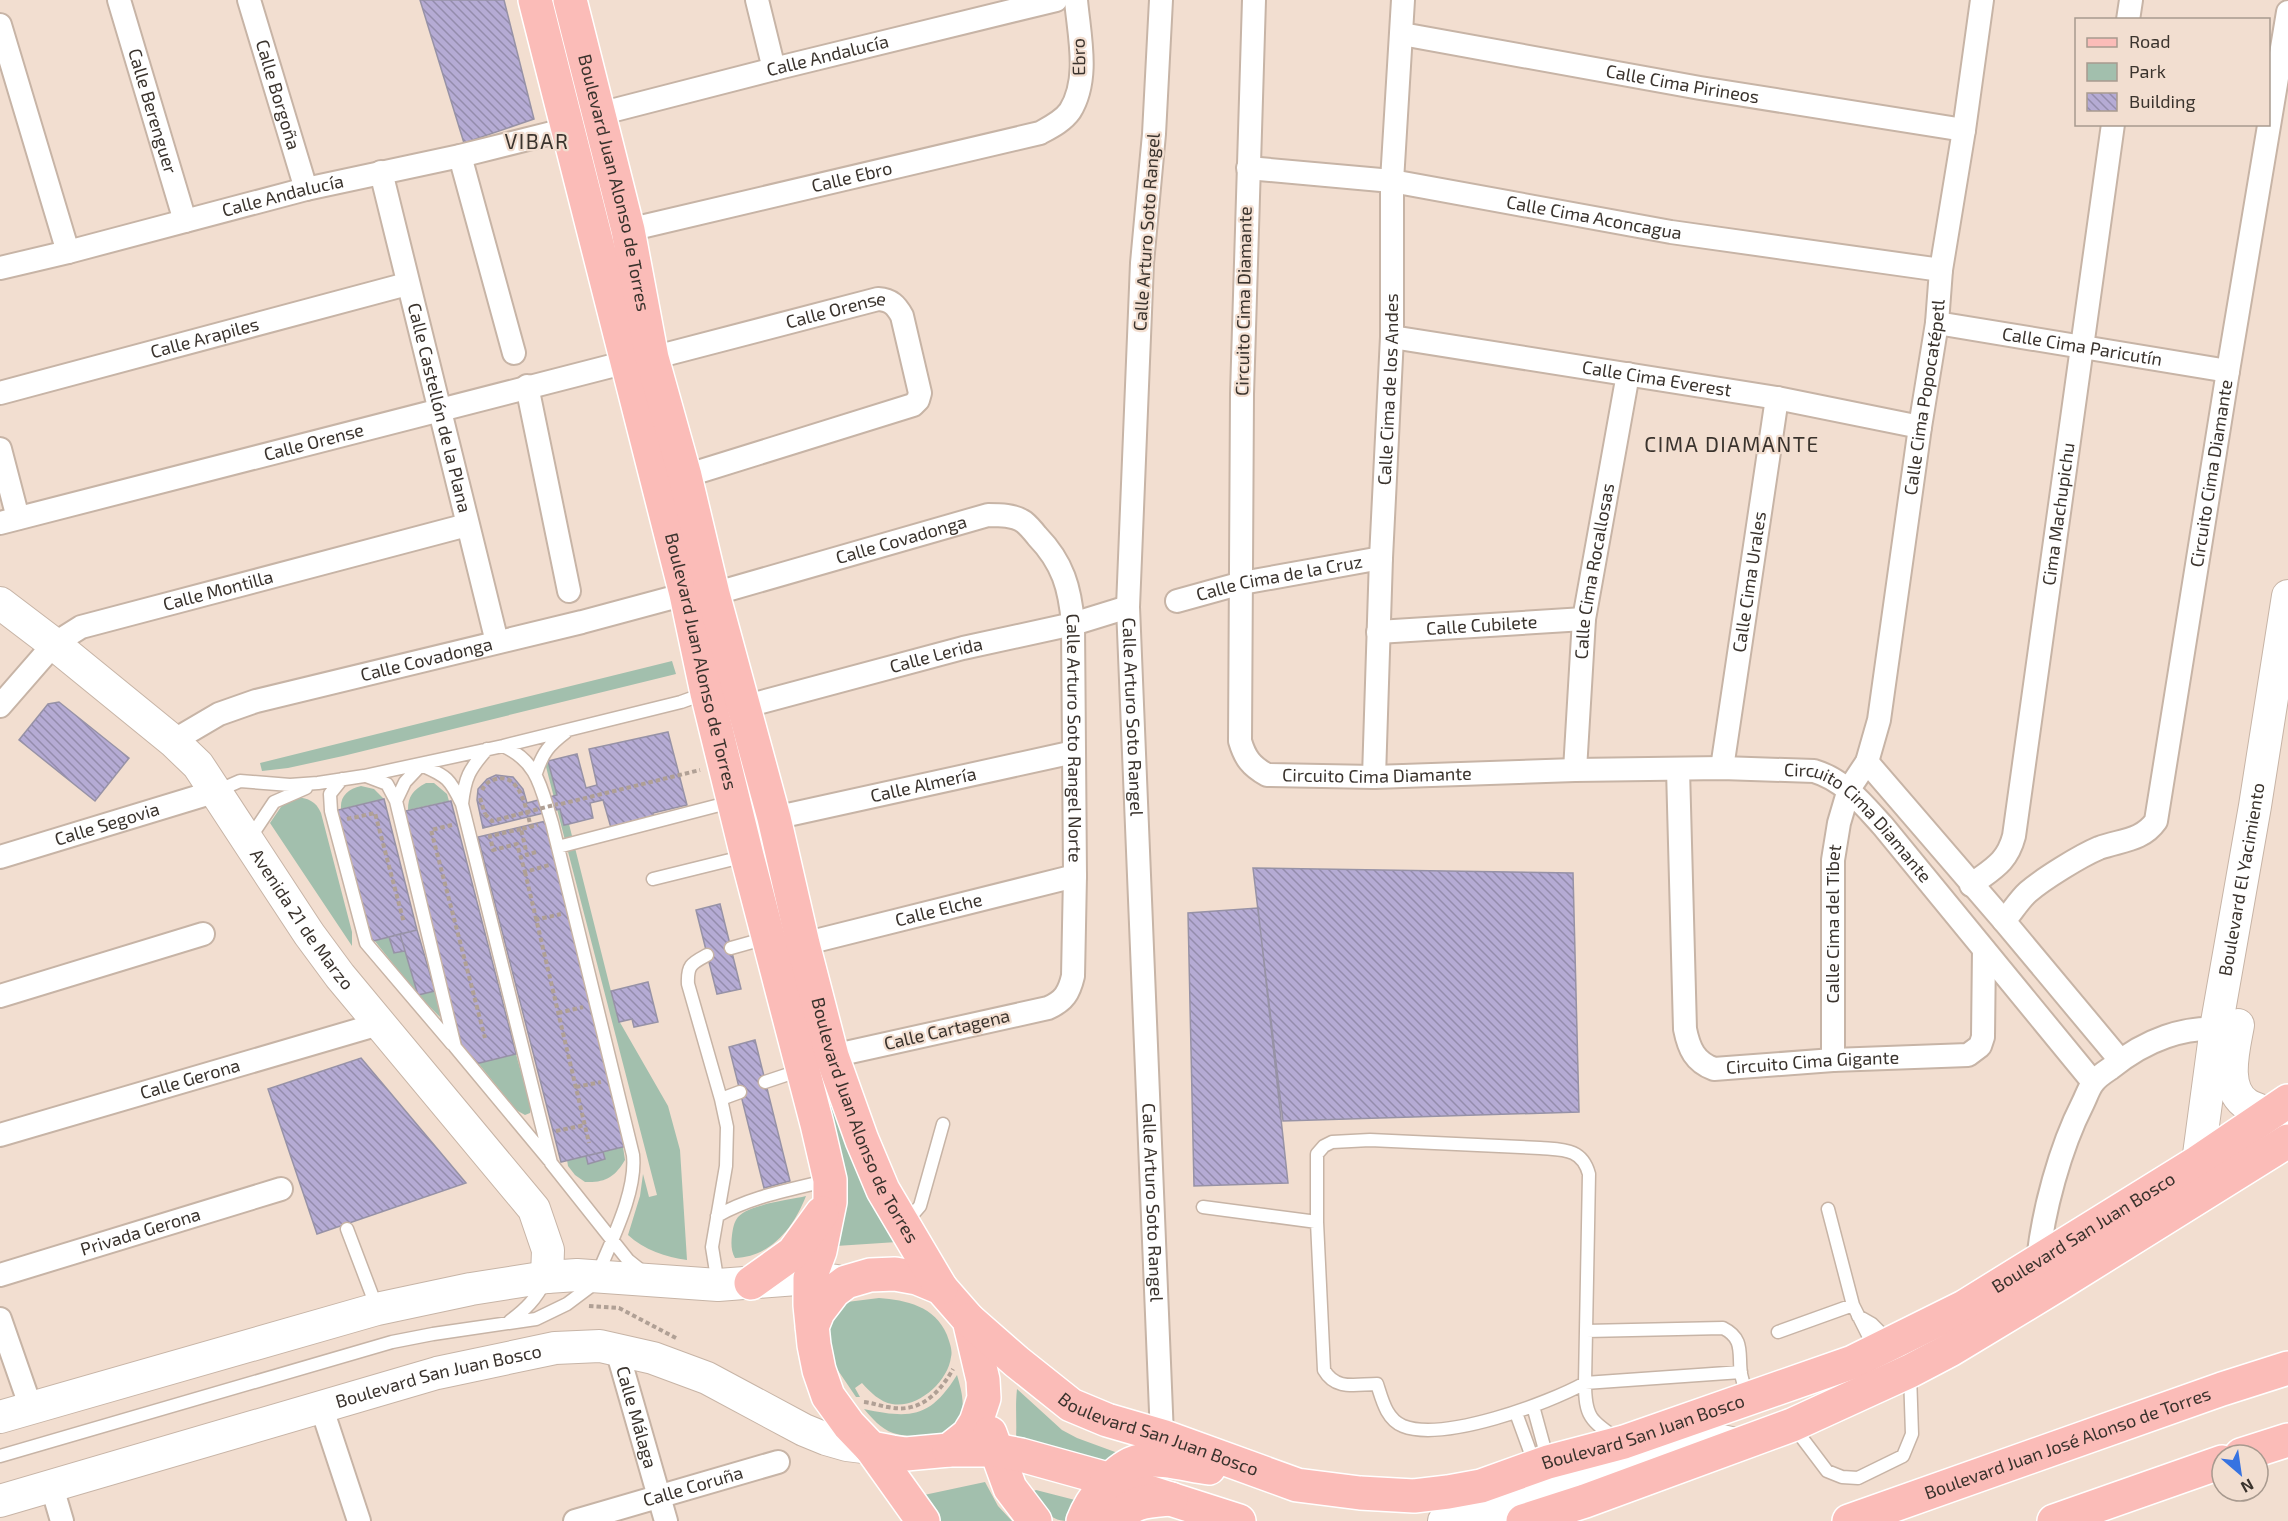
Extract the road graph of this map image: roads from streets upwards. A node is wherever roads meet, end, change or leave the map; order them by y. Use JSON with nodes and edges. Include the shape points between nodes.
{"nodes":[{"id":1,"x":119,"y":0,"type":"edge"},
{"id":2,"x":249,"y":0,"type":"edge"},
{"id":3,"x":535,"y":0,"type":"edge"},
{"id":4,"x":570,"y":0,"type":"edge"},
{"id":5,"x":757,"y":0,"type":"edge"},
{"id":6,"x":1056,"y":0,"type":"edge"},
{"id":7,"x":1076,"y":0,"type":"edge"},
{"id":8,"x":1161,"y":0,"type":"edge"},
{"id":9,"x":1254,"y":0,"type":"edge"},
{"id":10,"x":1403,"y":0,"type":"edge"},
{"id":11,"x":1982,"y":0,"type":"edge"},
{"id":12,"x":2131,"y":0,"type":"edge"},
{"id":13,"x":2288,"y":12,"type":"edge"},
{"id":14,"x":2128,"y":18,"type":"edge"},
{"id":15,"x":0,"y":25,"type":"edge"},
{"id":16,"x":1402,"y":34,"type":"junction"},
{"id":17,"x":774,"y":69,"type":"junction"},
{"id":18,"x":1069,"y":112,"type":"joint"},
{"id":19,"x":599,"y":114,"type":"junction"},
{"id":20,"x":2270,"y":120,"type":"edge"},
{"id":21,"x":2113,"y":126,"type":"edge"},
{"id":22,"x":2269,"y":126,"type":"edge"},
{"id":23,"x":568,"y":129,"type":"junction"},
{"id":24,"x":1964,"y":130,"type":"junction"},
{"id":25,"x":460,"y":156,"type":"junction"},
{"id":26,"x":1248,"y":168,"type":"junction"},
{"id":27,"x":381,"y":172,"type":"junction"},
{"id":28,"x":615,"y":180,"type":"junction"},
{"id":29,"x":1392,"y":181,"type":"junction"},
{"id":30,"x":306,"y":189,"type":"junction"},
{"id":31,"x":583,"y":189,"type":"junction"},
{"id":32,"x":185,"y":221,"type":"junction"},
{"id":33,"x":628,"y":230,"type":"junction"},
{"id":34,"x":68,"y":252,"type":"junction"},
{"id":35,"x":0,"y":268,"type":"edge"},
{"id":36,"x":1941,"y":270,"type":"junction"},
{"id":37,"x":407,"y":284,"type":"junction"},
{"id":38,"x":1937,"y":323,"type":"junction"},
{"id":39,"x":1392,"y":337,"type":"junction"},
{"id":40,"x":2080,"y":347,"type":"junction"},
{"id":41,"x":514,"y":353,"type":"dead end"},
{"id":42,"x":639,"y":360,"type":"junction"},
{"id":43,"x":2228,"y":371,"type":"junction"},
{"id":44,"x":1628,"y":374,"type":"junction"},
{"id":45,"x":527,"y":386,"type":"junction"},
{"id":46,"x":0,"y":393,"type":"edge"},
{"id":47,"x":1778,"y":398,"type":"junction"},
{"id":48,"x":439,"y":410,"type":"junction"},
{"id":49,"x":1920,"y":427,"type":"junction"},
{"id":50,"x":0,"y":449,"type":"edge"},
{"id":51,"x":685,"y":476,"type":"junction"},
{"id":52,"x":988,"y":515,"type":"joint"},
{"id":53,"x":9,"y":520,"type":"edge"},
{"id":54,"x":467,"y":525,"type":"junction"},
{"id":55,"x":1381,"y":558,"type":"junction"},
{"id":56,"x":1242,"y":583,"type":"junction"},
{"id":57,"x":570,"y":591,"type":"dead end"},
{"id":58,"x":700,"y":594,"type":"junction"},
{"id":59,"x":2288,"y":596,"type":"edge"},
{"id":60,"x":1177,"y":601,"type":"dead end"},
{"id":61,"x":0,"y":603,"type":"edge"},
{"id":62,"x":1128,"y":607,"type":"junction"},
{"id":63,"x":1584,"y":620,"type":"junction"},
{"id":64,"x":1073,"y":624,"type":"junction"},
{"id":65,"x":1378,"y":632,"type":"junction"},
{"id":66,"x":496,"y":642,"type":"junction"},
{"id":67,"x":54,"y":644,"type":"junction"},
{"id":68,"x":0,"y":706,"type":"edge"},
{"id":69,"x":743,"y":707,"type":"junction"},
{"id":70,"x":2288,"y":722,"type":"edge"},
{"id":71,"x":173,"y":741,"type":"junction"},
{"id":72,"x":1074,"y":752,"type":"junction"},
{"id":73,"x":1867,"y":762,"type":"junction"},
{"id":74,"x":1722,"y":768,"type":"junction"},
{"id":75,"x":1678,"y":769,"type":"junction"},
{"id":76,"x":1575,"y":770,"type":"junction"},
{"id":77,"x":1374,"y":777,"type":"junction"},
{"id":78,"x":1849,"y":789,"type":"junction"},
{"id":79,"x":217,"y":791,"type":"junction"},
{"id":80,"x":774,"y":818,"type":"junction"},
{"id":81,"x":0,"y":858,"type":"edge"},
{"id":82,"x":2003,"y":862,"type":"junction"},
{"id":83,"x":1075,"y":876,"type":"junction"},
{"id":84,"x":1971,"y":885,"type":"junction"},
{"id":85,"x":2027,"y":893,"type":"junction"},
{"id":86,"x":2004,"y":921,"type":"junction"},
{"id":87,"x":203,"y":934,"type":"dead end"},
{"id":88,"x":803,"y":944,"type":"junction"},
{"id":89,"x":1984,"y":950,"type":"junction"},
{"id":90,"x":0,"y":996,"type":"edge"},
{"id":91,"x":1062,"y":1002,"type":"joint"},
{"id":92,"x":379,"y":1024,"type":"junction"},
{"id":93,"x":2226,"y":1029,"type":"junction"},
{"id":94,"x":832,"y":1056,"type":"junction"},
{"id":95,"x":1833,"y":1060,"type":"junction"},
{"id":96,"x":2120,"y":1060,"type":"junction"},
{"id":97,"x":2093,"y":1082,"type":"junction"},
{"id":98,"x":2279,"y":1107,"type":"edge"},
{"id":99,"x":0,"y":1135,"type":"edge"},
{"id":100,"x":2285,"y":1144,"type":"edge"},
{"id":101,"x":2198,"y":1162,"type":"junction"},
{"id":102,"x":281,"y":1189,"type":"dead end"},
{"id":103,"x":830,"y":1191,"type":"junction"},
{"id":104,"x":534,"y":1209,"type":"junction"},
{"id":105,"x":2038,"y":1261,"type":"junction"},
{"id":106,"x":0,"y":1275,"type":"edge"},
{"id":107,"x":547,"y":1276,"type":"junction"},
{"id":108,"x":597,"y":1276,"type":"junction"},
{"id":109,"x":810,"y":1278,"type":"junction"},
{"id":110,"x":846,"y":1282,"type":"junction"},
{"id":111,"x":751,"y":1283,"type":"junction"},
{"id":112,"x":941,"y":1288,"type":"junction"},
{"id":113,"x":0,"y":1319,"type":"edge"},
{"id":114,"x":969,"y":1320,"type":"junction"},
{"id":115,"x":812,"y":1327,"type":"junction"},
{"id":116,"x":617,"y":1350,"type":"junction"},
{"id":117,"x":2288,"y":1368,"type":"edge"},
{"id":118,"x":984,"y":1398,"type":"junction"},
{"id":119,"x":321,"y":1406,"type":"junction"},
{"id":120,"x":31,"y":1408,"type":"junction"},
{"id":121,"x":0,"y":1417,"type":"edge"},
{"id":122,"x":1162,"y":1436,"type":"junction"},
{"id":123,"x":2288,"y":1440,"type":"edge"},
{"id":124,"x":1736,"y":1444,"type":"junction"},
{"id":125,"x":2270,"y":1446,"type":"edge"},
{"id":126,"x":871,"y":1448,"type":"junction"},
{"id":127,"x":949,"y":1450,"type":"junction"},
{"id":128,"x":995,"y":1450,"type":"junction"},
{"id":129,"x":778,"y":1462,"type":"dead end"},
{"id":130,"x":2210,"y":1466,"type":"edge"},
{"id":131,"x":1250,"y":1468,"type":"junction"},
{"id":132,"x":1543,"y":1468,"type":"junction"},
{"id":133,"x":1111,"y":1480,"type":"junction"},
{"id":134,"x":52,"y":1487,"type":"junction"},
{"id":135,"x":659,"y":1497,"type":"junction"},
{"id":136,"x":1173,"y":1499,"type":"junction"},
{"id":137,"x":0,"y":1501,"type":"edge"},
{"id":138,"x":62,"y":1521,"type":"edge"},
{"id":139,"x":359,"y":1521,"type":"edge"},
{"id":140,"x":574,"y":1521,"type":"edge"},
{"id":141,"x":666,"y":1521,"type":"edge"},
{"id":142,"x":923,"y":1521,"type":"edge"},
{"id":143,"x":1035,"y":1521,"type":"edge"},
{"id":144,"x":1083,"y":1521,"type":"edge"},
{"id":145,"x":1116,"y":1521,"type":"edge"},
{"id":146,"x":1239,"y":1521,"type":"edge"},
{"id":147,"x":1444,"y":1521,"type":"edge"},
{"id":148,"x":1523,"y":1521,"type":"edge"},
{"id":149,"x":1850,"y":1521,"type":"edge"},
{"id":150,"x":2054,"y":1521,"type":"edge"}],
"edges":[{"from":1,"to":32,"type":"street","name":"Calle Berenguer"},
{"from":2,"to":30,"type":"street","name":"Calle Borgoña"},
{"from":3,"to":23,"type":"main road","name":"Boulevard Juan Alonso de Torres"},
{"from":4,"to":19,"type":"main road","name":"Boulevard Juan Alonso de Torres"},
{"from":5,"to":17,"type":"street"},
{"from":6,"to":17,"type":"street","name":"Calle Andalucía"},
{"from":7,"to":18,"type":"street","name":"Ebro","via":[[1082,72]]},
{"from":8,"to":62,"type":"street","name":"Calle Arturo Soto Rangel","via":[[1142,262]]},
{"from":9,"to":26,"type":"street","name":"Circuito Cima Diamante"},
{"from":10,"to":16,"type":"street","name":"Calle Cima de los Andes"},
{"from":11,"to":24,"type":"street","name":"Calle Cima Popocatépetl"},
{"from":12,"to":14,"type":"street"},
{"from":13,"to":20,"type":"street","name":"Circuito Cima Diamante"},
{"from":15,"to":34,"type":"street"},
{"from":16,"to":24,"type":"street","name":"Calle Cima Pirineos","via":[[1700,88]]},
{"from":16,"to":29,"type":"street","name":"Calle Cima de los Andes"},
{"from":17,"to":19,"type":"street","name":"Calle Andalucía"},
{"from":18,"to":33,"type":"street","name":"Calle Ebro","via":[[1040,133]]},
{"from":19,"to":28,"type":"main road","name":"Boulevard Juan Alonso de Torres"},
{"from":21,"to":40,"type":"street","name":"Cima Machupichu"},
{"from":22,"to":43,"type":"street","name":"Circuito Cima Diamante"},
{"from":23,"to":25,"type":"street","name":"Calle Andalucía"},
{"from":23,"to":31,"type":"main road","name":"Boulevard Juan Alonso de Torres"},
{"from":24,"to":36,"type":"street","name":"Calle Cima Popocatépetl"},
{"from":25,"to":27,"type":"street","name":"Calle Andalucía"},
{"from":25,"to":41,"type":"street"},
{"from":26,"to":29,"type":"street","name":"Calle Cima Aconcagua"},
{"from":26,"to":56,"type":"street","name":"Circuito Cima Diamante"},
{"from":27,"to":30,"type":"street","name":"Calle Andalucía"},
{"from":27,"to":37,"type":"street","name":"Calle Castellón de la Plana"},
{"from":28,"to":31,"type":"main road"},
{"from":28,"to":33,"type":"main road","name":"Boulevard Juan Alonso de Torres"},
{"from":29,"to":36,"type":"street","name":"Calle Cima Aconcagua","via":[[1671,231]]},
{"from":29,"to":39,"type":"street","name":"Calle Cima de los Andes"},
{"from":30,"to":32,"type":"street","name":"Calle Andalucía"},
{"from":31,"to":42,"type":"main road","name":"Boulevard Juan Alonso de Torres"},
{"from":32,"to":34,"type":"street","name":"Calle Andalucía"},
{"from":33,"to":42,"type":"main road","name":"Boulevard Juan Alonso de Torres"},
{"from":34,"to":35,"type":"street","name":"Calle Andalucía"},
{"from":36,"to":38,"type":"street","name":"Calle Cima Popocatépetl"},
{"from":37,"to":46,"type":"street","name":"Calle Arapiles"},
{"from":37,"to":48,"type":"street","name":"Calle Castellón de la Plana"},
{"from":38,"to":40,"type":"street","name":"Calle Cima Paricutín"},
{"from":38,"to":49,"type":"street","name":"Calle Cima Popocatépetl"},
{"from":39,"to":44,"type":"street","name":"Calle Cima Everest"},
{"from":39,"to":55,"type":"street","name":"Calle Cima de los Andes"},
{"from":40,"to":43,"type":"street","name":"Calle Cima Paricutín"},
{"from":40,"to":82,"type":"street","name":"Cima Machupichu","via":[[2014,836]]},
{"from":42,"to":45,"type":"street","name":"Calle Orense"},
{"from":42,"to":51,"type":"main road","name":"Boulevard Juan Alonso de Torres"},
{"from":42,"to":51,"type":"street","name":"Calle Orense","via":[[878,299],[889,300],[902,316],[920,393],[913,405]]},
{"from":42,"to":58,"type":"main road","name":"Boulevard Juan Alonso de Torres"},
{"from":43,"to":85,"type":"street","name":"Circuito Cima Diamante","via":[[2157,821],[2140,837],[2098,849]]},
{"from":44,"to":47,"type":"street","name":"Calle Cima Everest"},
{"from":44,"to":63,"type":"street","name":"Calle Cima Rocallosas"},
{"from":45,"to":48,"type":"street","name":"Calle Orense"},
{"from":45,"to":57,"type":"street"},
{"from":47,"to":49,"type":"street","name":"Calle Cima Everest"},
{"from":47,"to":74,"type":"street","name":"Calle Cima Urales"},
{"from":48,"to":53,"type":"street","name":"Calle Orense"},
{"from":48,"to":54,"type":"street","name":"Calle Castellón de la Plana"},
{"from":49,"to":73,"type":"street","name":"Calle Cima Popocatépetl","via":[[1879,720]]},
{"from":50,"to":53,"type":"street"},
{"from":51,"to":58,"type":"main road","name":"Boulevard Juan Alonso de Torres"},
{"from":52,"to":58,"type":"street","name":"Calle Covadonga"},
{"from":52,"to":64,"type":"street","name":"Calle Arturo Soto Rangel Norte","via":[[1006,515],[1024,522],[1046,544],[1064,574]]},
{"from":54,"to":66,"type":"street","name":"Calle Castellón de la Plana"},
{"from":54,"to":67,"type":"street","name":"Calle Montilla","via":[[100,621],[81,627]]},
{"from":55,"to":56,"type":"street","name":"Calle Cima de la Cruz"},
{"from":55,"to":65,"type":"street","name":"Calle Cima de los Andes"},
{"from":56,"to":60,"type":"street","name":"Calle Cima de la Cruz"},
{"from":56,"to":77,"type":"street","name":"Circuito Cima Diamante","via":[[1240,741],[1245,757],[1267,775]]},
{"from":58,"to":66,"type":"street","name":"Calle Covadonga"},
{"from":58,"to":69,"type":"main road","name":"Boulevard Juan Alonso de Torres"},
{"from":58,"to":103,"type":"main road","name":"Boulevard Juan Alonso de Torres","via":[[707,693],[803,1069]]},
{"from":59,"to":93,"type":"street","name":"Boulevard El Yacimiento"},
{"from":61,"to":67,"type":"street","name":"Avenida 21 de Marzo"},
{"from":62,"to":64,"type":"street","name":"Calle Lerida"},
{"from":62,"to":122,"type":"street","name":"Calle Arturo Soto Rangel"},
{"from":63,"to":65,"type":"street","name":"Calle Cubilete"},
{"from":63,"to":76,"type":"street","name":"Calle Cima Rocallosas"},
{"from":64,"to":69,"type":"street","name":"Calle Lerida","via":[[963,648]]},
{"from":64,"to":72,"type":"street","name":"Calle Arturo Soto Rangel Norte"},
{"from":65,"to":77,"type":"street","name":"Calle Cima de los Andes"},
{"from":66,"to":71,"type":"street","name":"Calle Covadonga","via":[[256,701],[219,714]]},
{"from":67,"to":68,"type":"street","name":"Calle Montilla"},
{"from":67,"to":71,"type":"street","name":"Avenida 21 de Marzo"},
{"from":69,"to":80,"type":"main road","name":"Boulevard Juan Alonso de Torres"},
{"from":70,"to":93,"type":"street","name":"Boulevard El Yacimiento"},
{"from":71,"to":79,"type":"street","name":"Avenida 21 de Marzo"},
{"from":72,"to":80,"type":"street","name":"Calle Almería"},
{"from":72,"to":83,"type":"street","name":"Calle Arturo Soto Rangel Norte"},
{"from":73,"to":78,"type":"street","name":"Calle Cima Popocatépetl"},
{"from":73,"to":84,"type":"street","name":"Circuito Cima Diamante"},
{"from":74,"to":75,"type":"street","name":"Circuito Cima Diamante"},
{"from":74,"to":78,"type":"street","name":"Circuito Cima Diamante","via":[[1814,771]]},
{"from":75,"to":76,"type":"street","name":"Circuito Cima Diamante"},
{"from":75,"to":95,"type":"street","name":"Circuito Cima Gigante","via":[[1685,1029],[1695,1057],[1714,1069]]},
{"from":76,"to":77,"type":"street","name":"Circuito Cima Diamante"},
{"from":78,"to":89,"type":"street","name":"Circuito Cima Diamante"},
{"from":78,"to":95,"type":"street","name":"Calle Cima del Tibet","via":[[1833,860]]},
{"from":79,"to":81,"type":"street","name":"Calle Segovia"},
{"from":79,"to":92,"type":"street","name":"Avenida 21 de Marzo","via":[[309,934]]},
{"from":80,"to":88,"type":"main road","name":"Boulevard Juan Alonso de Torres"},
{"from":82,"to":84,"type":"street"},
{"from":82,"to":85,"type":"street"},
{"from":83,"to":88,"type":"street","name":"Calle Elche"},
{"from":83,"to":91,"type":"street","name":"Calle Arturo Soto Rangel Norte","via":[[1073,976]]},
{"from":84,"to":86,"type":"street","name":"Circuito Cima Diamante"},
{"from":85,"to":86,"type":"street","name":"Circuito Cima Diamante"},
{"from":86,"to":96,"type":"street","name":"Circuito Cima Diamante"},
{"from":87,"to":90,"type":"street"},
{"from":88,"to":94,"type":"main road","name":"Boulevard Juan Alonso de Torres"},
{"from":89,"to":95,"type":"street","name":"Circuito Cima Gigante","via":[[1983,1037],[1974,1052],[1960,1057]]},
{"from":89,"to":97,"type":"street","name":"Circuito Cima Diamante"},
{"from":91,"to":94,"type":"street","name":"Calle Cartagena"},
{"from":92,"to":99,"type":"street","name":"Calle Gerona"},
{"from":92,"to":104,"type":"street","name":"Avenida 21 de Marzo"},
{"from":93,"to":96,"type":"street","via":[[2184,1031],[2163,1037]]},
{"from":93,"to":98,"type":"street","name":"Boulevard El Yacimiento","via":[[2237,1094],[2246,1104]]},
{"from":93,"to":101,"type":"street","name":"Boulevard El Yacimiento"},
{"from":94,"to":112,"type":"main road","name":"Boulevard Juan Alonso de Torres","via":[[884,1190]]},
{"from":96,"to":97,"type":"street"},
{"from":97,"to":105,"type":"street","via":[[2065,1141]]},
{"from":98,"to":101,"type":"main road","name":"Boulevard San Juan Bosco"},
{"from":100,"to":124,"type":"main road","name":"Boulevard San Juan Bosco","via":[[1950,1350],[1850,1401]]},
{"from":101,"to":105,"type":"main road","name":"Boulevard San Juan Bosco"},
{"from":102,"to":106,"type":"street","name":"Privada Gerona"},
{"from":103,"to":109,"type":"main road","name":"Boulevard Juan Alonso de Torres","via":[[826,1224]]},
{"from":103,"to":111,"type":"main road","via":[[793,1253]]},
{"from":104,"to":107,"type":"street","name":"Avenida 21 de Marzo","via":[[548,1250]]},
{"from":104,"to":108,"type":"street"},
{"from":105,"to":132,"type":"main road","name":"Boulevard San Juan Bosco","via":[[1964,1307],[1844,1365],[1744,1385],[1624,1442]]},
{"from":107,"to":108,"type":"street"},
{"from":107,"to":120,"type":"street","via":[[377,1309]]},
{"from":108,"to":111,"type":"street","via":[[718,1285]]},
{"from":109,"to":110,"type":"street"},
{"from":109,"to":111,"type":"street"},
{"from":109,"to":115,"type":"main road","name":"Boulevard Juan Alonso de Torres"},
{"from":110,"to":112,"type":"main road","via":[[870,1275],[895,1274]]},
{"from":110,"to":115,"type":"main road","via":[[818,1312]]},
{"from":112,"to":114,"type":"main road"},
{"from":113,"to":120,"type":"street"},
{"from":114,"to":118,"type":"main road"},
{"from":114,"to":122,"type":"main road","name":"Boulevard San Juan Bosco","via":[[1071,1405]]},
{"from":115,"to":126,"type":"main road","via":[[828,1396]]},
{"from":116,"to":119,"type":"street","name":"Boulevard San Juan Bosco","via":[[600,1346],[555,1348],[436,1373]]},
{"from":116,"to":126,"type":"street","name":"Boulevard San Juan Bosco","via":[[653,1358],[707,1378],[826,1439]]},
{"from":116,"to":135,"type":"street","name":"Calle Málaga"},
{"from":117,"to":149,"type":"main road","name":"Boulevard Juan José Alonso de Torres"},
{"from":118,"to":127,"type":"main road","via":[[968,1435]]},
{"from":118,"to":128,"type":"main road"},
{"from":119,"to":134,"type":"street","name":"Boulevard San Juan Bosco"},
{"from":119,"to":139,"type":"street"},
{"from":120,"to":121,"type":"street"},
{"from":122,"to":131,"type":"main road","name":"Boulevard San Juan Bosco"},
{"from":123,"to":125,"type":"main road"},
{"from":124,"to":132,"type":"street","via":[[1709,1438],[1575,1481],[1560,1482]]},
{"from":124,"to":148,"type":"main road","name":"Boulevard San Juan Bosco"},
{"from":126,"to":127,"type":"main road","via":[[906,1454]]},
{"from":126,"to":142,"type":"main road"},
{"from":127,"to":128,"type":"main road"},
{"from":128,"to":133,"type":"main road"},
{"from":128,"to":143,"type":"main road","via":[[1013,1495]]},
{"from":129,"to":135,"type":"street","name":"Calle Coruña"},
{"from":130,"to":150,"type":"main road"},
{"from":131,"to":132,"type":"main road","name":"Boulevard San Juan Bosco","via":[[1297,1485],[1414,1496],[1480,1485]]},
{"from":131,"to":133,"type":"main road","via":[[1220,1470],[1137,1461]]},
{"from":132,"to":147,"type":"street","via":[[1540,1489],[1518,1502]]},
{"from":133,"to":136,"type":"main road"},
{"from":133,"to":144,"type":"main road"},
{"from":134,"to":137,"type":"street","name":"Boulevard San Juan Bosco"},
{"from":134,"to":138,"type":"street"},
{"from":135,"to":140,"type":"street","name":"Calle Coruña"},
{"from":135,"to":141,"type":"street","name":"Calle Málaga"},
{"from":136,"to":145,"type":"main road","via":[[1140,1502]]},
{"from":136,"to":146,"type":"main road"}]}
